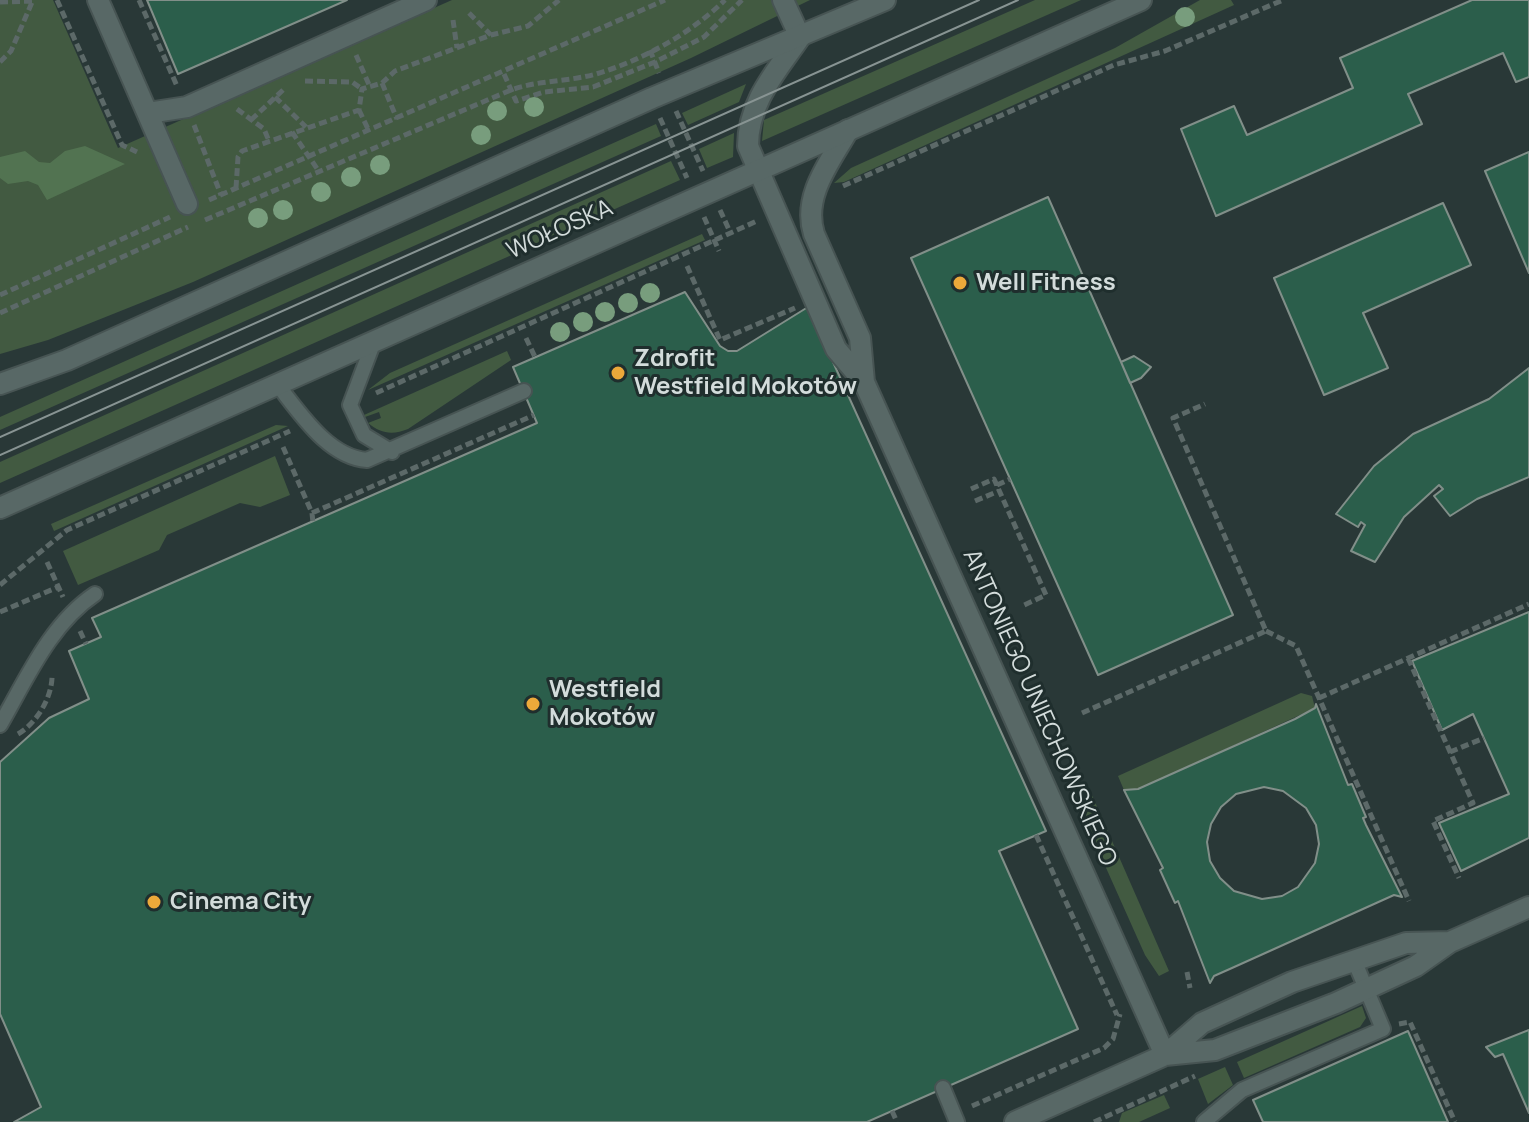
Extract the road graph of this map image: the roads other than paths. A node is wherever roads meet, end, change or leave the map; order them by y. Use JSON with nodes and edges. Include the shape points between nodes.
{"nodes":[{"id":1,"x":98,"y":0,"type":"edge"},
{"id":2,"x":426,"y":0,"type":"edge"},
{"id":3,"x":783,"y":0,"type":"edge"},
{"id":4,"x":885,"y":0,"type":"edge"},
{"id":5,"x":1141,"y":0,"type":"edge"},
{"id":6,"x":800,"y":37,"type":"junction"},
{"id":7,"x":148,"y":113,"type":"junction"},
{"id":8,"x":848,"y":130,"type":"junction"},
{"id":9,"x":756,"y":171,"type":"junction"},
{"id":10,"x":188,"y":207,"type":"road end"},
{"id":11,"x":374,"y":341,"type":"junction"},
{"id":12,"x":864,"y":382,"type":"junction"},
{"id":13,"x":0,"y":384,"type":"edge"},
{"id":14,"x":277,"y":384,"type":"junction"},
{"id":15,"x":524,"y":391,"type":"dead end"},
{"id":16,"x":392,"y":452,"type":"junction"},
{"id":17,"x":0,"y":508,"type":"edge"},
{"id":18,"x":95,"y":594,"type":"dead end"},
{"id":19,"x":0,"y":725,"type":"edge"},
{"id":20,"x":1529,"y":907,"type":"edge"},
{"id":21,"x":1450,"y":942,"type":"junction"},
{"id":22,"x":1354,"y":960,"type":"junction"},
{"id":23,"x":1366,"y":989,"type":"junction"},
{"id":24,"x":1165,"y":1055,"type":"junction"},
{"id":25,"x":943,"y":1088,"type":"dead end"},
{"id":26,"x":958,"y":1119,"type":"edge"},
{"id":27,"x":1015,"y":1122,"type":"edge"},
{"id":28,"x":1204,"y":1122,"type":"edge"}],
"edges":[{"from":1,"to":7,"type":"street"},
{"from":2,"to":7,"type":"street","via":[[187,107]]},
{"from":3,"to":6,"type":"street"},
{"from":4,"to":6,"type":"street"},
{"from":5,"to":8,"type":"street","name":"WOŁOSKA"},
{"from":6,"to":9,"type":"street","name":"ANTONIEGO UNIECHOWSKIEGO","via":[[753,110],[748,146]]},
{"from":6,"to":13,"type":"street","via":[[67,360]]},
{"from":7,"to":10,"type":"street"},
{"from":8,"to":9,"type":"street","name":"WOŁOSKA"},
{"from":8,"to":12,"type":"street","name":"ANTONIEGO UNIECHOWSKIEGO","via":[[812,195],[810,217],[856,320]]},
{"from":9,"to":11,"type":"street","name":"WOŁOSKA"},
{"from":9,"to":12,"type":"street","name":"ANTONIEGO UNIECHOWSKIEGO","via":[[836,349]]},
{"from":11,"to":14,"type":"street","name":"WOŁOSKA"},
{"from":11,"to":16,"type":"lane","via":[[350,405],[364,435]]},
{"from":12,"to":24,"type":"street","name":"ANTONIEGO UNIECHOWSKIEGO"},
{"from":14,"to":16,"type":"lane","via":[[309,423],[352,459]]},
{"from":14,"to":17,"type":"street","name":"WOŁOSKA"},
{"from":15,"to":16,"type":"lane"},
{"from":18,"to":19,"type":"lane","via":[[48,642]]},
{"from":20,"to":21,"type":"street"},
{"from":21,"to":22,"type":"street","via":[[1406,943]]},
{"from":21,"to":23,"type":"street","via":[[1416,966]]},
{"from":22,"to":23,"type":"lane"},
{"from":22,"to":24,"type":"street","via":[[1202,1023]]},
{"from":23,"to":24,"type":"street","via":[[1215,1050]]},
{"from":23,"to":28,"type":"lane","via":[[1383,1029],[1242,1090]]},
{"from":24,"to":27,"type":"street"},
{"from":25,"to":26,"type":"lane"}]}
